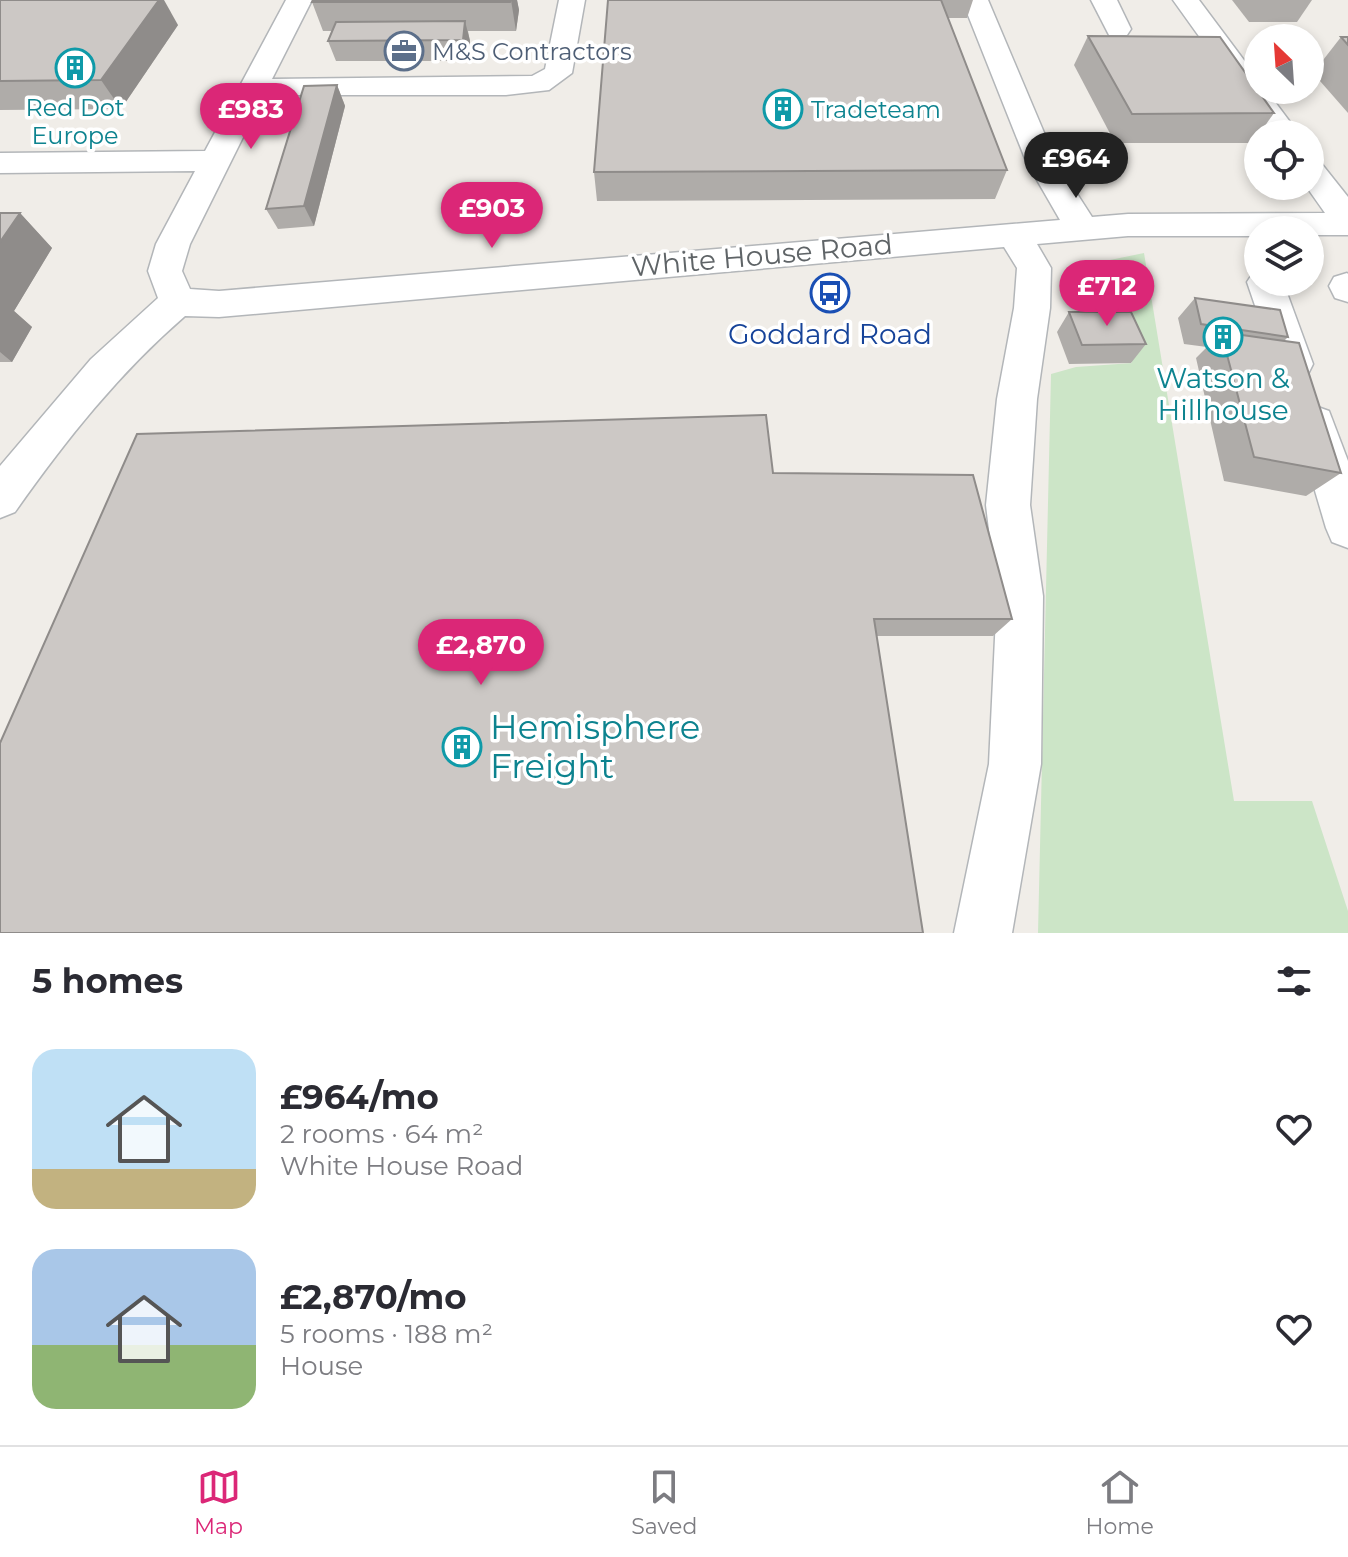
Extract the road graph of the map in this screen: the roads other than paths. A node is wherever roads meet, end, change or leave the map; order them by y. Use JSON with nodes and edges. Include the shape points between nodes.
{"nodes":[{"id":1,"x":299,"y":0,"type":"edge"},
{"id":2,"x":572,"y":0,"type":"edge"},
{"id":3,"x":975,"y":0,"type":"edge"},
{"id":4,"x":1104,"y":0,"type":"edge"},
{"id":5,"x":1186,"y":0,"type":"edge"},
{"id":6,"x":1118,"y":29,"type":"dead end"},
{"id":7,"x":254,"y":87,"type":"junction"},
{"id":8,"x":1274,"y":120,"type":"edge"},
{"id":9,"x":216,"y":161,"type":"junction"},
{"id":10,"x":0,"y":163,"type":"edge"},
{"id":11,"x":1324,"y":189,"type":"edge"},
{"id":12,"x":1324,"y":222,"type":"edge"},
{"id":13,"x":1348,"y":222,"type":"edge"},
{"id":14,"x":1244,"y":224,"type":"edge"},
{"id":15,"x":1082,"y":228,"type":"junction"},
{"id":16,"x":1012,"y":233,"type":"junction"},
{"id":17,"x":1272,"y":296,"type":"edge"},
{"id":18,"x":177,"y":302,"type":"junction"},
{"id":19,"x":1330,"y":417,"type":"edge"},
{"id":20,"x":0,"y":499,"type":"edge"},
{"id":21,"x":1348,"y":528,"type":"edge"},
{"id":22,"x":983,"y":933,"type":"edge"}],
"edges":[{"from":1,"to":7,"type":"street"},
{"from":2,"to":7,"type":"street","via":[[558,73],[539,84]]},
{"from":3,"to":15,"type":"street","via":[[1041,161]]},
{"from":4,"to":6,"type":"street"},
{"from":5,"to":8,"type":"street"},
{"from":7,"to":9,"type":"street"},
{"from":9,"to":10,"type":"street"},
{"from":9,"to":18,"type":"street","via":[[173,244],[165,271]]},
{"from":11,"to":13,"type":"street"},
{"from":12,"to":13,"type":"street","name":"White House Road"},
{"from":14,"to":15,"type":"street","name":"White House Road"},
{"from":15,"to":16,"type":"street","name":"White House Road"},
{"from":16,"to":18,"type":"street","name":"White House Road","via":[[219,304]]},
{"from":16,"to":22,"type":"street","via":[[1034,268],[1008,505],[1020,596],[1015,764]]},
{"from":17,"to":19,"type":"street"},
{"from":18,"to":20,"type":"street","via":[[136,335]]},
{"from":19,"to":21,"type":"street"}]}
